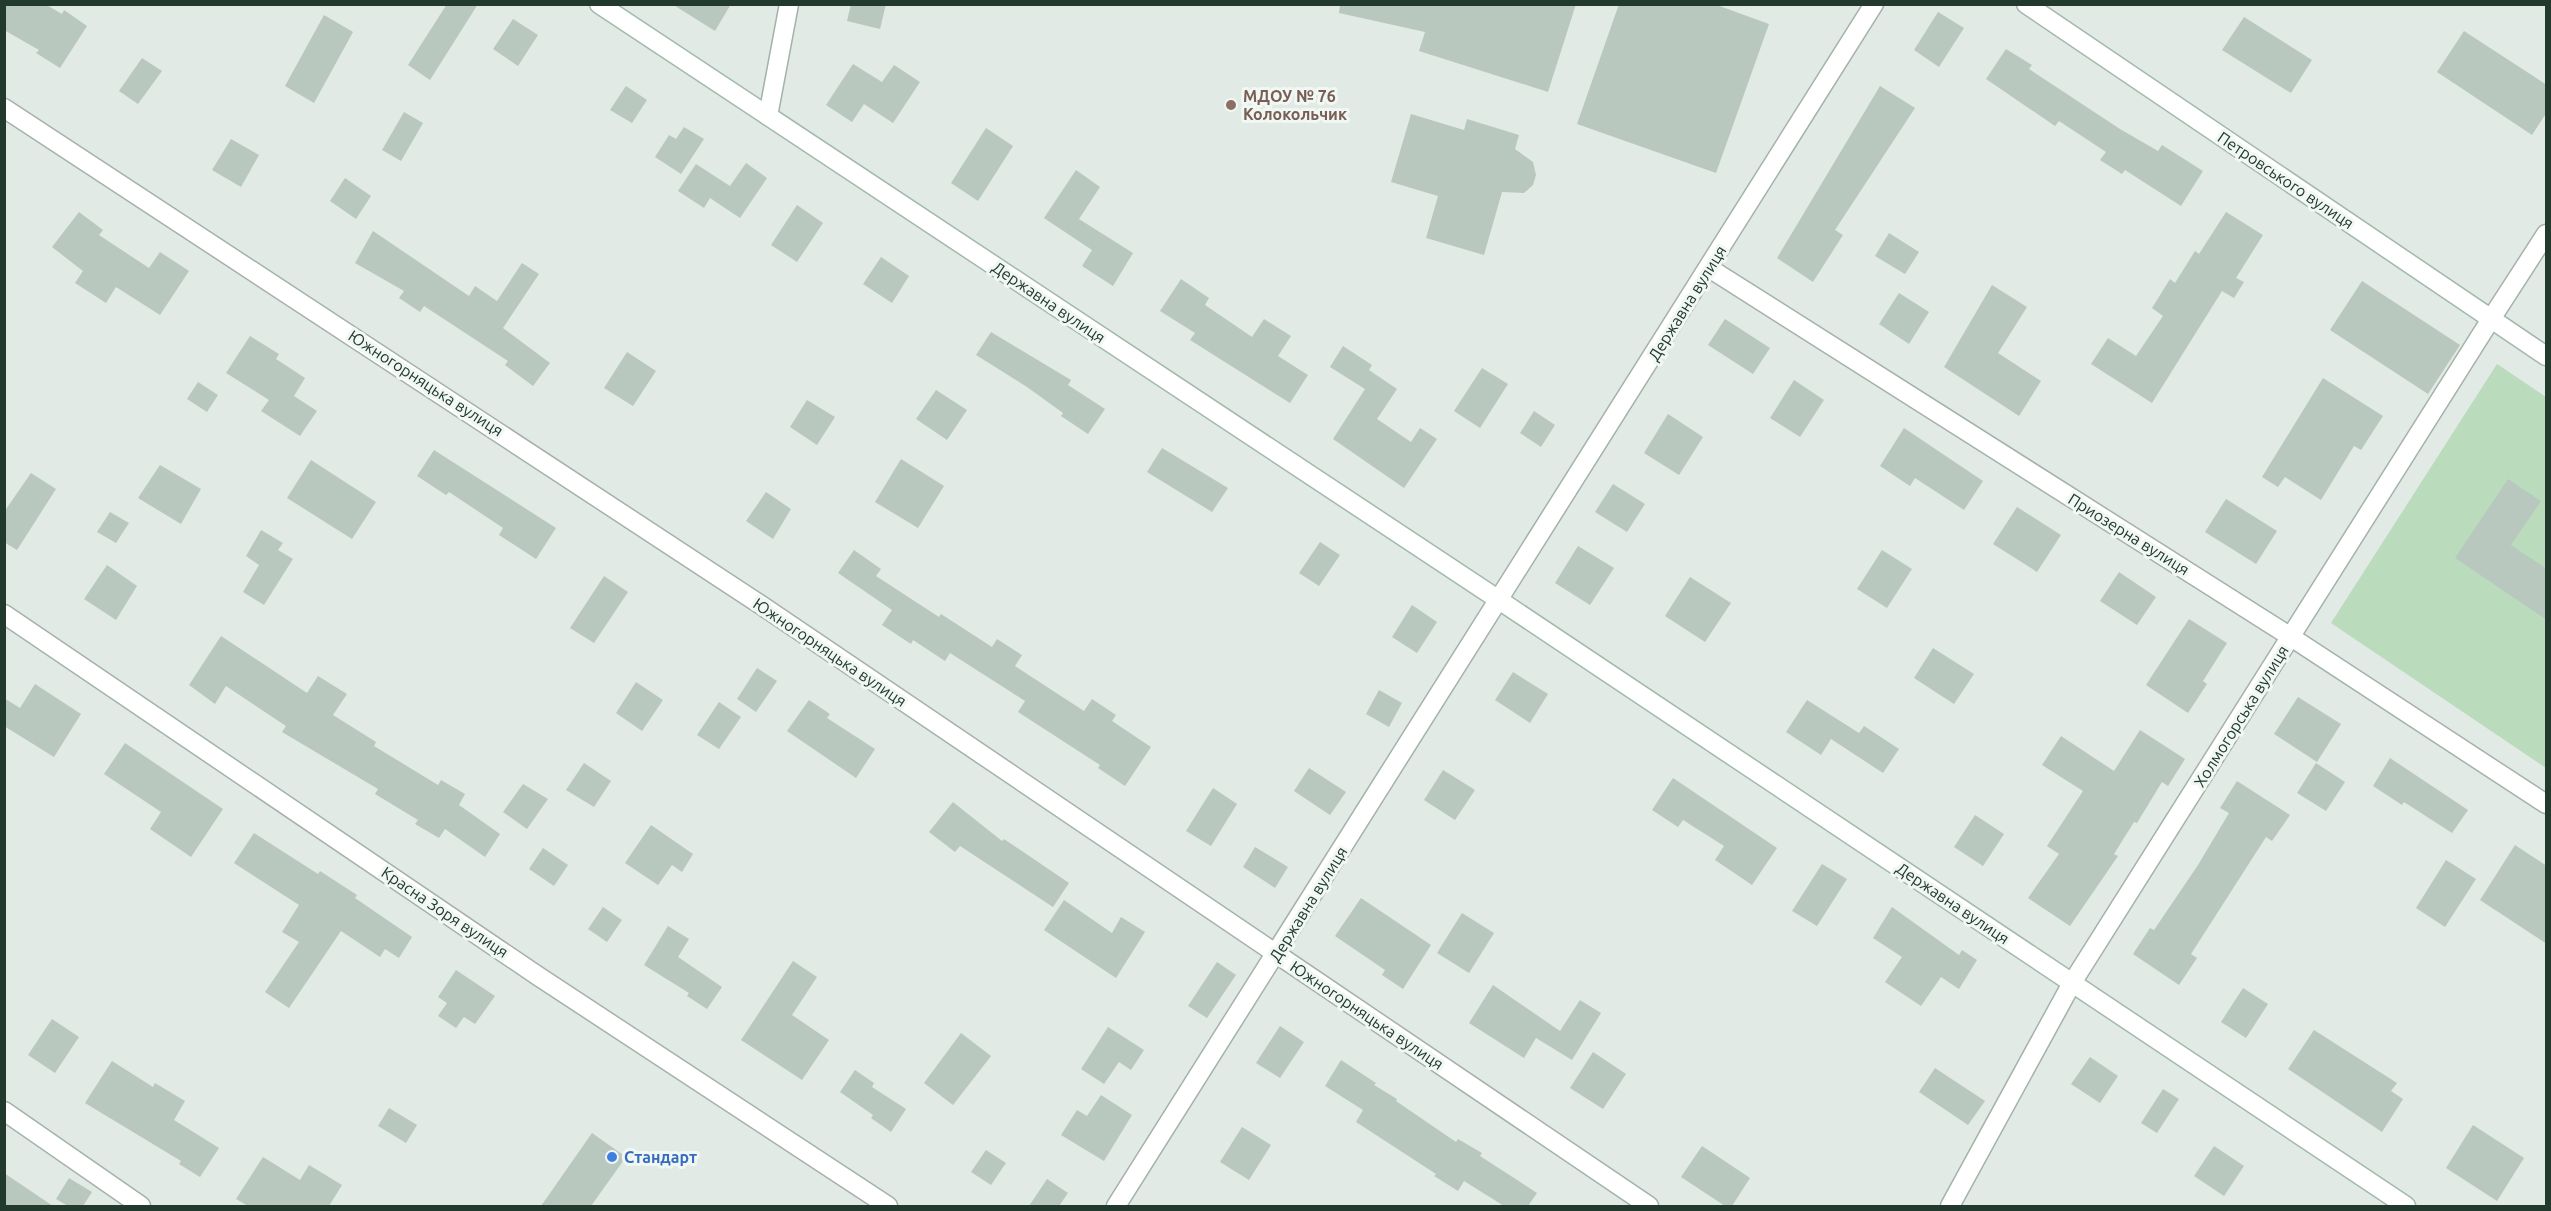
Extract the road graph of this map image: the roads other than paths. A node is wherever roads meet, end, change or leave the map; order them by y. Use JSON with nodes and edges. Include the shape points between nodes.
{"nodes":[{"id":1,"x":599,"y":4,"type":"edge"},
{"id":2,"x":789,"y":4,"type":"edge"},
{"id":3,"x":1874,"y":4,"type":"edge"},
{"id":4,"x":2026,"y":4,"type":"edge"},
{"id":5,"x":4,"y":108,"type":"edge"},
{"id":6,"x":768,"y":116,"type":"junction"},
{"id":7,"x":2547,"y":234,"type":"edge"},
{"id":8,"x":1709,"y":268,"type":"junction"},
{"id":9,"x":2491,"y":319,"type":"junction"},
{"id":10,"x":2547,"y":356,"type":"edge"},
{"id":11,"x":1499,"y":600,"type":"junction"},
{"id":12,"x":4,"y":614,"type":"edge"},
{"id":13,"x":2291,"y":637,"type":"junction"},
{"id":14,"x":2547,"y":804,"type":"edge"},
{"id":15,"x":1276,"y":954,"type":"junction"},
{"id":16,"x":2072,"y":983,"type":"junction"},
{"id":17,"x":4,"y":1111,"type":"edge"},
{"id":18,"x":141,"y":1206,"type":"edge"},
{"id":19,"x":888,"y":1206,"type":"edge"},
{"id":20,"x":1116,"y":1206,"type":"edge"},
{"id":21,"x":1649,"y":1206,"type":"edge"},
{"id":22,"x":1950,"y":1206,"type":"edge"},
{"id":23,"x":2406,"y":1206,"type":"edge"}],
"edges":[{"from":1,"to":6,"type":"street","name":"Державна вулиця"},
{"from":2,"to":6,"type":"street"},
{"from":3,"to":8,"type":"street","name":"Державна вулиця"},
{"from":4,"to":9,"type":"street","name":"Петровського вулиця"},
{"from":5,"to":15,"type":"street","name":"Южногорняцька вулиця","via":[[761,605]]},
{"from":6,"to":11,"type":"street","name":"Державна вулиця"},
{"from":7,"to":9,"type":"street","name":"Холмогорська вулиця"},
{"from":8,"to":11,"type":"street","name":"Державна вулиця"},
{"from":8,"to":13,"type":"street","name":"Приозерна вулиця"},
{"from":9,"to":10,"type":"street","name":"Петровського вулиця"},
{"from":9,"to":13,"type":"street","name":"Холмогорська вулиця"},
{"from":11,"to":15,"type":"street","name":"Державна вулиця"},
{"from":11,"to":16,"type":"street","name":"Державна вулиця"},
{"from":12,"to":19,"type":"street","name":"Красна Зоря вулиця","via":[[538,976]]},
{"from":13,"to":14,"type":"street","name":"Приозерна вулиця"},
{"from":13,"to":16,"type":"street","name":"Холмогорська вулиця"},
{"from":15,"to":20,"type":"street","name":"Державна вулиця"},
{"from":15,"to":21,"type":"street","name":"Южногорняцька вулиця"},
{"from":16,"to":22,"type":"street","name":"Холмогорська вулиця"},
{"from":16,"to":23,"type":"street","name":"Державна вулиця"},
{"from":17,"to":18,"type":"street"}]}
